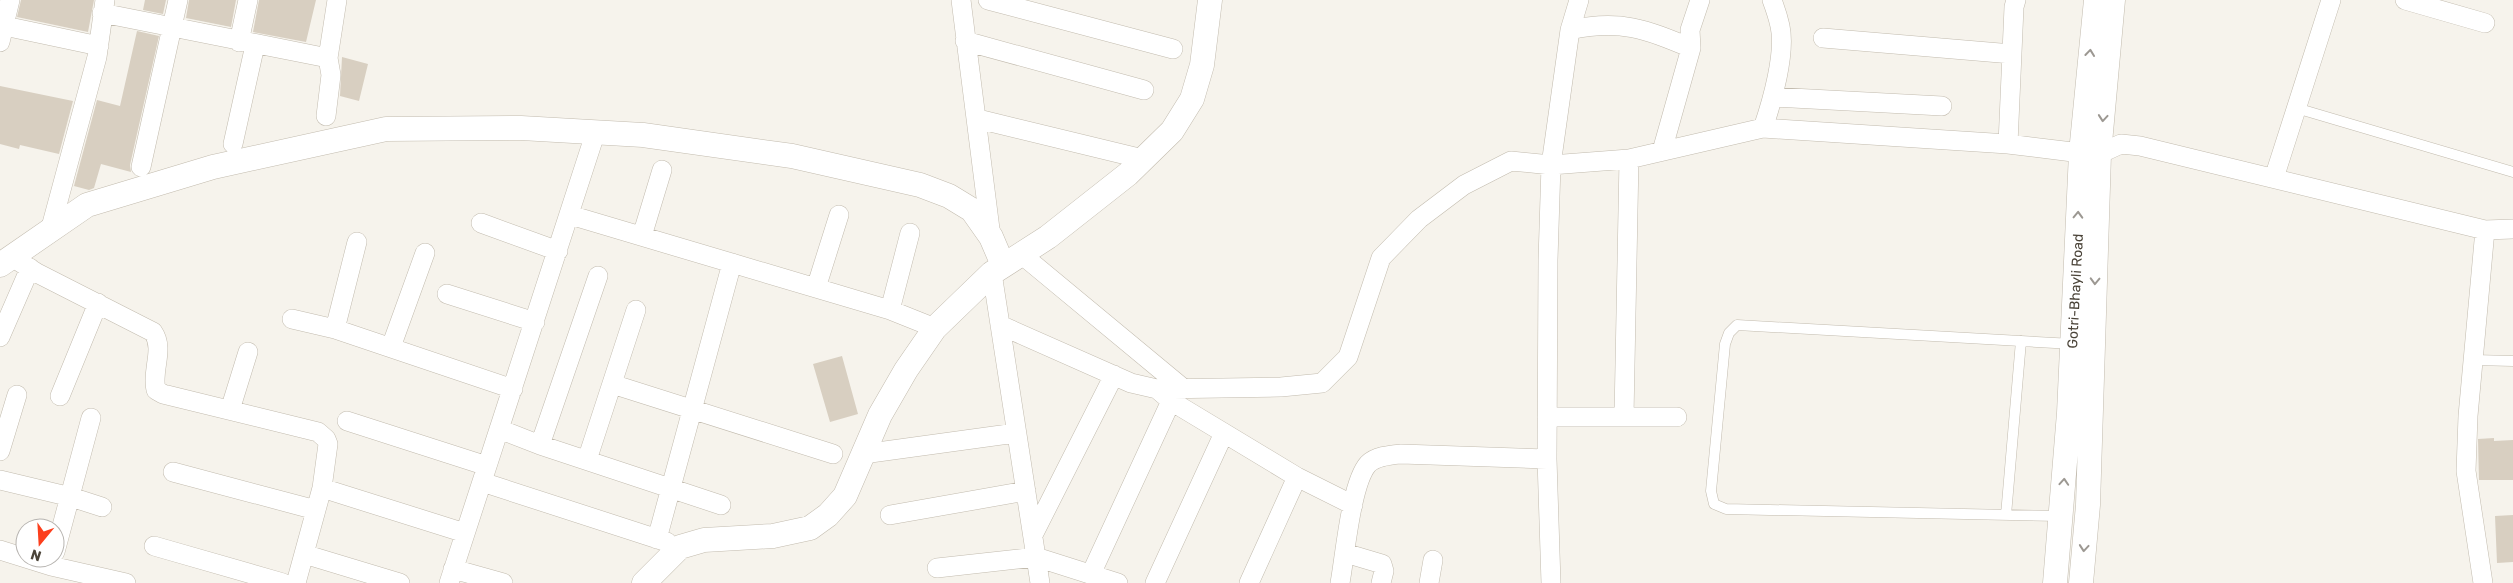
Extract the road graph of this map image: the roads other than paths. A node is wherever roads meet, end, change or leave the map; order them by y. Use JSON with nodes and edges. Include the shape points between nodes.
{"nodes":[{"id":1,"x":10,"y":0,"type":"edge"},
{"id":2,"x":178,"y":0,"type":"edge"},
{"id":3,"x":248,"y":0,"type":"edge"},
{"id":4,"x":337,"y":0,"type":"edge"},
{"id":5,"x":961,"y":0,"type":"edge"},
{"id":6,"x":988,"y":0,"type":"edge"},
{"id":7,"x":1210,"y":0,"type":"edge"},
{"id":8,"x":1579,"y":0,"type":"edge"},
{"id":9,"x":1700,"y":0,"type":"edge"},
{"id":10,"x":1772,"y":0,"type":"edge"},
{"id":11,"x":2016,"y":0,"type":"edge"},
{"id":12,"x":2096,"y":0,"type":"edge"},
{"id":13,"x":2113,"y":0,"type":"edge"},
{"id":14,"x":2331,"y":0,"type":"edge"},
{"id":15,"x":2405,"y":0,"type":"edge"},
{"id":16,"x":103,"y":7,"type":"edge"},
{"id":17,"x":2485,"y":23,"type":"dead end"},
{"id":18,"x":172,"y":26,"type":"junction"},
{"id":19,"x":1570,"y":30,"type":"junction"},
{"id":20,"x":1,"y":31,"type":"edge"},
{"id":21,"x":1823,"y":38,"type":"dead end"},
{"id":22,"x":965,"y":41,"type":"junction"},
{"id":23,"x":247,"y":44,"type":"junction"},
{"id":24,"x":99,"y":46,"type":"junction"},
{"id":25,"x":1691,"y":48,"type":"junction"},
{"id":26,"x":1173,"y":49,"type":"dead end"},
{"id":27,"x":2012,"y":54,"type":"junction"},
{"id":28,"x":328,"y":58,"type":"junction"},
{"id":29,"x":1144,"y":90,"type":"dead end"},
{"id":30,"x":1774,"y":97,"type":"junction"},
{"id":31,"x":1942,"y":106,"type":"dead end"},
{"id":32,"x":2296,"y":108,"type":"junction"},
{"id":33,"x":326,"y":116,"type":"dead end"},
{"id":34,"x":978,"y":119,"type":"junction"},
{"id":35,"x":1763,"y":128,"type":"junction"},
{"id":36,"x":596,"y":131,"type":"junction"},
{"id":37,"x":233,"y":144,"type":"dead end"},
{"id":38,"x":2008,"y":144,"type":"junction"},
{"id":39,"x":1662,"y":151,"type":"junction"},
{"id":40,"x":2090,"y":154,"type":"junction"},
{"id":41,"x":1143,"y":159,"type":"junction"},
{"id":42,"x":1629,"y":159,"type":"junction"},
{"id":43,"x":1551,"y":165,"type":"junction"},
{"id":44,"x":141,"y":167,"type":"dead end"},
{"id":45,"x":662,"y":170,"type":"dead end"},
{"id":46,"x":2513,"y":172,"type":"edge"},
{"id":47,"x":2274,"y":178,"type":"junction"},
{"id":48,"x":570,"y":215,"type":"junction"},
{"id":49,"x":839,"y":215,"type":"dead end"},
{"id":50,"x":481,"y":223,"type":"dead end"},
{"id":51,"x":2513,"y":229,"type":"edge"},
{"id":52,"x":2485,"y":230,"type":"junction"},
{"id":53,"x":50,"y":231,"type":"junction"},
{"id":54,"x":910,"y":233,"type":"dead end"},
{"id":55,"x":642,"y":236,"type":"junction"},
{"id":56,"x":991,"y":237,"type":"junction"},
{"id":57,"x":357,"y":242,"type":"dead end"},
{"id":58,"x":558,"y":251,"type":"junction"},
{"id":59,"x":425,"y":253,"type":"dead end"},
{"id":60,"x":14,"y":263,"type":"edge"},
{"id":61,"x":732,"y":263,"type":"junction"},
{"id":62,"x":1005,"y":264,"type":"junction"},
{"id":63,"x":598,"y":276,"type":"dead end"},
{"id":64,"x":816,"y":288,"type":"junction"},
{"id":65,"x":447,"y":294,"type":"dead end"},
{"id":66,"x":98,"y":303,"type":"junction"},
{"id":67,"x":636,"y":310,"type":"dead end"},
{"id":68,"x":890,"y":310,"type":"junction"},
{"id":69,"x":292,"y":319,"type":"dead end"},
{"id":70,"x":535,"y":322,"type":"junction"},
{"id":71,"x":1000,"y":324,"type":"junction"},
{"id":72,"x":935,"y":328,"type":"junction"},
{"id":73,"x":335,"y":329,"type":"junction"},
{"id":74,"x":0,"y":337,"type":"edge"},
{"id":75,"x":2021,"y":341,"type":"junction"},
{"id":76,"x":2073,"y":344,"type":"junction"},
{"id":77,"x":390,"y":347,"type":"junction"},
{"id":78,"x":248,"y":352,"type":"dead end"},
{"id":79,"x":2474,"y":360,"type":"junction"},
{"id":80,"x":2513,"y":361,"type":"edge"},
{"id":81,"x":1114,"y":375,"type":"junction"},
{"id":82,"x":612,"y":384,"type":"junction"},
{"id":83,"x":513,"y":389,"type":"junction"},
{"id":84,"x":17,"y":395,"type":"dead end"},
{"id":85,"x":1178,"y":395,"type":"junction"},
{"id":86,"x":60,"y":396,"type":"dead end"},
{"id":87,"x":691,"y":409,"type":"junction"},
{"id":88,"x":230,"y":410,"type":"junction"},
{"id":89,"x":1547,"y":416,"type":"junction"},
{"id":90,"x":1624,"y":416,"type":"junction"},
{"id":91,"x":1677,"y":416,"type":"dead end"},
{"id":92,"x":91,"y":418,"type":"dead end"},
{"id":93,"x":347,"y":420,"type":"dead end"},
{"id":94,"x":498,"y":429,"type":"junction"},
{"id":95,"x":1016,"y":432,"type":"junction"},
{"id":96,"x":1224,"y":433,"type":"junction"},
{"id":97,"x":540,"y":445,"type":"junction"},
{"id":98,"x":0,"y":450,"type":"edge"},
{"id":99,"x":833,"y":454,"type":"dead end"},
{"id":100,"x":863,"y":454,"type":"junction"},
{"id":101,"x":1547,"y":459,"type":"junction"},
{"id":102,"x":587,"y":460,"type":"junction"},
{"id":103,"x":173,"y":472,"type":"dead end"},
{"id":104,"x":485,"y":474,"type":"junction"},
{"id":105,"x":1297,"y":477,"type":"junction"},
{"id":106,"x":0,"y":480,"type":"edge"},
{"id":107,"x":322,"y":488,"type":"junction"},
{"id":108,"x":671,"y":488,"type":"junction"},
{"id":109,"x":1026,"y":491,"type":"junction"},
{"id":110,"x":71,"y":497,"type":"junction"},
{"id":111,"x":721,"y":505,"type":"dead end"},
{"id":112,"x":1353,"y":505,"type":"junction"},
{"id":113,"x":102,"y":507,"type":"dead end"},
{"id":114,"x":316,"y":510,"type":"junction"},
{"id":115,"x":890,"y":515,"type":"dead end"},
{"id":116,"x":2006,"y":515,"type":"junction"},
{"id":117,"x":2061,"y":516,"type":"junction"},
{"id":118,"x":65,"y":518,"type":"edge"},
{"id":119,"x":465,"y":533,"type":"junction"},
{"id":120,"x":1033,"y":536,"type":"junction"},
{"id":121,"x":657,"y":539,"type":"junction"},
{"id":122,"x":154,"y":546,"type":"dead end"},
{"id":123,"x":680,"y":547,"type":"junction"},
{"id":124,"x":0,"y":550,"type":"edge"},
{"id":125,"x":1345,"y":553,"type":"junction"},
{"id":126,"x":15,"y":554,"type":"edge"},
{"id":127,"x":304,"y":554,"type":"junction"},
{"id":128,"x":1036,"y":557,"type":"junction"},
{"id":129,"x":1434,"y":560,"type":"dead end"},
{"id":130,"x":64,"y":568,"type":"edge"},
{"id":131,"x":937,"y":568,"type":"dead end"},
{"id":132,"x":1091,"y":574,"type":"junction"},
{"id":133,"x":451,"y":576,"type":"edge"},
{"id":134,"x":126,"y":583,"type":"edge"},
{"id":135,"x":283,"y":583,"type":"edge"},
{"id":136,"x":296,"y":583,"type":"edge"},
{"id":137,"x":400,"y":583,"type":"edge"},
{"id":138,"x":503,"y":583,"type":"edge"},
{"id":139,"x":644,"y":583,"type":"edge"},
{"id":140,"x":1040,"y":583,"type":"edge"},
{"id":141,"x":1118,"y":583,"type":"edge"},
{"id":142,"x":1155,"y":583,"type":"edge"},
{"id":143,"x":1249,"y":583,"type":"edge"},
{"id":144,"x":1340,"y":583,"type":"edge"},
{"id":145,"x":1381,"y":583,"type":"edge"},
{"id":146,"x":1429,"y":583,"type":"edge"},
{"id":147,"x":1551,"y":583,"type":"edge"},
{"id":148,"x":2055,"y":583,"type":"edge"},
{"id":149,"x":2081,"y":583,"type":"edge"},
{"id":150,"x":2483,"y":583,"type":"edge"}],
"edges":[{"from":1,"to":20,"type":"street"},
{"from":2,"to":18,"type":"street"},
{"from":3,"to":23,"type":"street"},
{"from":4,"to":28,"type":"street"},
{"from":5,"to":22,"type":"street"},
{"from":6,"to":26,"type":"street"},
{"from":7,"to":41,"type":"street","via":[[1202,65],[1192,99],[1172,131]]},
{"from":8,"to":19,"type":"street"},
{"from":9,"to":25,"type":"street","via":[[1690,30]]},
{"from":10,"to":30,"type":"street","via":[[1781,27]]},
{"from":11,"to":27,"type":"street"},
{"from":40,"to":12,"type":"street","name":"Gotri-Bhayli Road","one_way":true},
{"from":13,"to":40,"type":"street","name":"Gotri-Bhayli Road","one_way":true},
{"from":14,"to":32,"type":"street"},
{"from":15,"to":17,"type":"street"},
{"from":16,"to":18,"type":"street"},
{"from":16,"to":24,"type":"street"},
{"from":18,"to":23,"type":"street"},
{"from":18,"to":44,"type":"street"},
{"from":19,"to":25,"type":"street","via":[[1596,24],[1631,26]]},
{"from":19,"to":43,"type":"street"},
{"from":20,"to":24,"type":"street"},
{"from":21,"to":27,"type":"street"},
{"from":22,"to":29,"type":"street"},
{"from":22,"to":34,"type":"street"},
{"from":23,"to":28,"type":"street"},
{"from":23,"to":37,"type":"street"},
{"from":24,"to":53,"type":"street"},
{"from":25,"to":39,"type":"street"},
{"from":27,"to":38,"type":"street"},
{"from":28,"to":33,"type":"street","via":[[332,75]]},
{"from":30,"to":31,"type":"street"},
{"from":30,"to":35,"type":"street"},
{"from":32,"to":46,"type":"lane"},
{"from":32,"to":47,"type":"street"},
{"from":34,"to":41,"type":"street"},
{"from":34,"to":56,"type":"street"},
{"from":35,"to":38,"type":"street"},
{"from":35,"to":39,"type":"street"},
{"from":36,"to":48,"type":"street"},
{"from":36,"to":53,"type":"street","via":[[521,128],[386,130],[213,167],[87,205]]},
{"from":36,"to":56,"type":"street","via":[[792,156],[920,185],[949,196],[972,210]]},
{"from":38,"to":40,"type":"street"},
{"from":39,"to":42,"type":"street"},
{"from":40,"to":47,"type":"street","via":[[2121,144],[2140,146]]},
{"from":76,"to":40,"type":"street","name":"Gotri-Bhayli Road","one_way":true},
{"from":40,"to":149,"type":"street","name":"Gotri-Bhayli Road","one_way":true,"via":[[2088,505]]},
{"from":41,"to":62,"type":"street","via":[[1070,220]]},
{"from":42,"to":43,"type":"street"},
{"from":42,"to":90,"type":"street"},
{"from":43,"to":85,"type":"street","via":[[1511,161],[1464,185],[1419,219],[1381,258],[1348,357],[1322,383]]},
{"from":43,"to":89,"type":"street"},
{"from":45,"to":55,"type":"street"},
{"from":47,"to":52,"type":"street"},
{"from":48,"to":55,"type":"street"},
{"from":48,"to":58,"type":"street"},
{"from":49,"to":64,"type":"street"},
{"from":50,"to":58,"type":"street"},
{"from":51,"to":52,"type":"street"},
{"from":52,"to":79,"type":"street"},
{"from":53,"to":60,"type":"street"},
{"from":54,"to":68,"type":"street"},
{"from":55,"to":61,"type":"street"},
{"from":56,"to":62,"type":"street"},
{"from":57,"to":73,"type":"street"},
{"from":58,"to":70,"type":"street"},
{"from":59,"to":77,"type":"street"},
{"from":60,"to":66,"type":"street"},
{"from":60,"to":74,"type":"street"},
{"from":61,"to":64,"type":"street"},
{"from":61,"to":87,"type":"street"},
{"from":62,"to":71,"type":"street"},
{"from":62,"to":72,"type":"street"},
{"from":62,"to":85,"type":"street"},
{"from":63,"to":97,"type":"street"},
{"from":64,"to":68,"type":"street"},
{"from":65,"to":70,"type":"street"},
{"from":66,"to":86,"type":"street"},
{"from":66,"to":88,"type":"street","via":[[157,337],[156,390]]},
{"from":67,"to":82,"type":"street"},
{"from":68,"to":72,"type":"street"},
{"from":69,"to":73,"type":"street"},
{"from":70,"to":83,"type":"street"},
{"from":71,"to":81,"type":"street"},
{"from":71,"to":95,"type":"street"},
{"from":72,"to":100,"type":"street","via":[[880,415]]},
{"from":73,"to":77,"type":"street"},
{"from":75,"to":76,"type":"lane"},
{"from":75,"to":116,"type":"lane"},
{"from":75,"to":116,"type":"lane","via":[[1737,325],[1728,333],[1725,344],[1711,491],[1714,504],[1726,509]]},
{"from":117,"to":76,"type":"street","name":"Gotri-Bhayli Road","one_way":true},
{"from":77,"to":83,"type":"street"},
{"from":78,"to":88,"type":"street"},
{"from":79,"to":80,"type":"lane"},
{"from":79,"to":150,"type":"street","via":[[2466,471]]},
{"from":81,"to":85,"type":"street","via":[[1130,383]]},
{"from":81,"to":120,"type":"street"},
{"from":82,"to":87,"type":"street"},
{"from":82,"to":102,"type":"street"},
{"from":83,"to":94,"type":"street"},
{"from":84,"to":98,"type":"street"},
{"from":85,"to":96,"type":"street"},
{"from":85,"to":132,"type":"street"},
{"from":87,"to":99,"type":"street"},
{"from":87,"to":108,"type":"street"},
{"from":88,"to":107,"type":"street","via":[[322,435],[328,444]]},
{"from":89,"to":90,"type":"street"},
{"from":89,"to":101,"type":"street"},
{"from":90,"to":91,"type":"street"},
{"from":92,"to":110,"type":"street"},
{"from":93,"to":104,"type":"street"},
{"from":94,"to":97,"type":"street"},
{"from":94,"to":104,"type":"street"},
{"from":95,"to":100,"type":"street"},
{"from":95,"to":109,"type":"street"},
{"from":96,"to":105,"type":"street"},
{"from":96,"to":142,"type":"street"},
{"from":97,"to":102,"type":"street"},
{"from":100,"to":123,"type":"street","via":[[845,496],[828,515],[810,528],[773,536],[704,540]]},
{"from":101,"to":112,"type":"street","via":[[1383,456],[1369,464],[1357,486]]},
{"from":101,"to":147,"type":"street"},
{"from":102,"to":108,"type":"street"},
{"from":103,"to":114,"type":"street"},
{"from":104,"to":119,"type":"street"},
{"from":104,"to":121,"type":"street"},
{"from":105,"to":112,"type":"street"},
{"from":105,"to":143,"type":"street"},
{"from":106,"to":110,"type":"street"},
{"from":107,"to":114,"type":"street"},
{"from":107,"to":119,"type":"street"},
{"from":108,"to":111,"type":"street"},
{"from":108,"to":121,"type":"street"},
{"from":109,"to":115,"type":"street"},
{"from":109,"to":120,"type":"street"},
{"from":110,"to":113,"type":"street"},
{"from":110,"to":118,"type":"street"},
{"from":112,"to":125,"type":"street"},
{"from":114,"to":127,"type":"street"},
{"from":116,"to":117,"type":"lane"},
{"from":117,"to":148,"type":"street","name":"Gotri-Bhayli Road"},
{"from":119,"to":133,"type":"street"},
{"from":120,"to":128,"type":"street"},
{"from":121,"to":123,"type":"street"},
{"from":122,"to":135,"type":"street"},
{"from":123,"to":139,"type":"street"},
{"from":124,"to":126,"type":"street"},
{"from":125,"to":144,"type":"street"},
{"from":125,"to":145,"type":"street","via":[[1382,564]]},
{"from":127,"to":136,"type":"street"},
{"from":127,"to":137,"type":"street"},
{"from":128,"to":131,"type":"street"},
{"from":128,"to":132,"type":"street"},
{"from":128,"to":140,"type":"street"},
{"from":129,"to":146,"type":"street"},
{"from":130,"to":134,"type":"street"},
{"from":132,"to":141,"type":"street"},
{"from":133,"to":138,"type":"street"}]}
